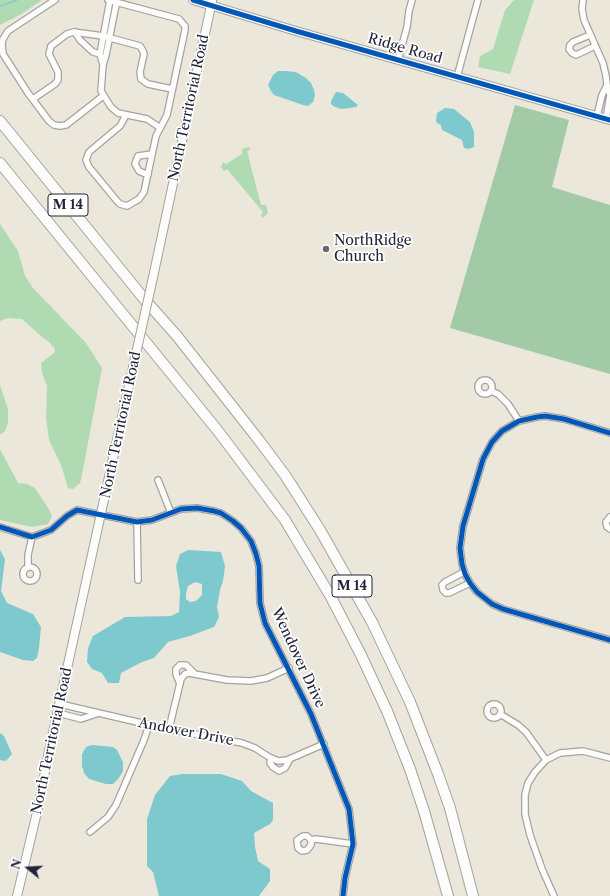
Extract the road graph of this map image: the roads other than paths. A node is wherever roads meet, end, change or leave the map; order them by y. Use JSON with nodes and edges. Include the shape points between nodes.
{"nodes":[{"id":1,"x":55,"y":0,"type":"edge"},
{"id":2,"x":109,"y":0,"type":"edge"},
{"id":3,"x":193,"y":0,"type":"edge"},
{"id":4,"x":412,"y":0,"type":"edge"},
{"id":5,"x":478,"y":0,"type":"edge"},
{"id":6,"x":583,"y":0,"type":"edge"},
{"id":7,"x":117,"y":1,"type":"edge"},
{"id":8,"x":211,"y":3,"type":"edge"},
{"id":9,"x":75,"y":32,"type":"junction"},
{"id":10,"x":590,"y":35,"type":"junction"},
{"id":11,"x":103,"y":36,"type":"junction"},
{"id":12,"x":110,"y":38,"type":"junction"},
{"id":13,"x":595,"y":46,"type":"junction"},
{"id":14,"x":100,"y":54,"type":"junction"},
{"id":15,"x":398,"y":60,"type":"junction"},
{"id":16,"x":103,"y":65,"type":"junction"},
{"id":17,"x":457,"y":77,"type":"junction"},
{"id":18,"x":607,"y":85,"type":"junction"},
{"id":19,"x":172,"y":89,"type":"junction"},
{"id":20,"x":103,"y":96,"type":"junction"},
{"id":21,"x":33,"y":99,"type":"junction"},
{"id":22,"x":126,"y":115,"type":"junction"},
{"id":23,"x":597,"y":116,"type":"junction"},
{"id":24,"x":608,"y":119,"type":"edge"},
{"id":25,"x":0,"y":121,"type":"edge"},
{"id":26,"x":159,"y":127,"type":"junction"},
{"id":27,"x":152,"y":154,"type":"junction"},
{"id":28,"x":0,"y":163,"type":"edge"},
{"id":29,"x":148,"y":176,"type":"junction"},
{"id":30,"x":491,"y":390,"type":"dead end"},
{"id":31,"x":519,"y":421,"type":"junction"},
{"id":32,"x":610,"y":433,"type":"edge"},
{"id":33,"x":158,"y":480,"type":"dead end"},
{"id":34,"x":171,"y":513,"type":"junction"},
{"id":35,"x":101,"y":515,"type":"junction"},
{"id":36,"x":610,"y":517,"type":"edge"},
{"id":37,"x":138,"y":522,"type":"junction"},
{"id":38,"x":0,"y":527,"type":"edge"},
{"id":39,"x":610,"y":529,"type":"edge"},
{"id":40,"x":32,"y":537,"type":"junction"},
{"id":41,"x":28,"y":567,"type":"dead end"},
{"id":42,"x":464,"y":572,"type":"junction"},
{"id":43,"x":138,"y":580,"type":"dead end"},
{"id":44,"x":470,"y":584,"type":"junction"},
{"id":45,"x":610,"y":640,"type":"edge"},
{"id":46,"x":289,"y":668,"type":"junction"},
{"id":47,"x":195,"y":674,"type":"junction"},
{"id":48,"x":180,"y":684,"type":"junction"},
{"id":49,"x":60,"y":704,"type":"junction"},
{"id":50,"x":58,"y":713,"type":"junction"},
{"id":51,"x":99,"y":713,"type":"junction"},
{"id":52,"x":500,"y":714,"type":"dead end"},
{"id":53,"x":149,"y":725,"type":"junction"},
{"id":54,"x":169,"y":729,"type":"junction"},
{"id":55,"x":324,"y":744,"type":"junction"},
{"id":56,"x":270,"y":758,"type":"junction"},
{"id":57,"x":610,"y":758,"type":"edge"},
{"id":58,"x":290,"y":759,"type":"junction"},
{"id":59,"x":546,"y":760,"type":"junction"},
{"id":60,"x":90,"y":832,"type":"dead end"},
{"id":61,"x":311,"y":840,"type":"dead end"},
{"id":62,"x":353,"y":844,"type":"junction"},
{"id":63,"x":17,"y":896,"type":"edge"},
{"id":64,"x":343,"y":896,"type":"edge"},
{"id":65,"x":448,"y":896,"type":"edge"},
{"id":66,"x":473,"y":896,"type":"edge"},
{"id":67,"x":554,"y":896,"type":"edge"}],
"edges":[{"from":1,"to":21,"type":"street","via":[[10,30],[2,44],[3,54]]},
{"from":2,"to":7,"type":"street"},
{"from":2,"to":11,"type":"street"},
{"from":3,"to":8,"type":"main road","name":"Ridge Road"},
{"from":4,"to":15,"type":"street"},
{"from":5,"to":17,"type":"street"},
{"from":6,"to":10,"type":"street","via":[[583,16]]},
{"from":7,"to":12,"type":"street"},
{"from":7,"to":19,"type":"street","via":[[179,19],[183,23],[185,30]]},
{"from":8,"to":15,"type":"main road","name":"Ridge Road"},
{"from":8,"to":35,"type":"main road","name":"North Territorial Road","bridge":true},
{"from":9,"to":11,"type":"street"},
{"from":9,"to":14,"type":"street","via":[[92,52]]},
{"from":9,"to":21,"type":"street","via":[[67,34],[52,46],[49,54],[58,72],[58,80]]},
{"from":10,"to":13,"type":"street"},
{"from":10,"to":13,"type":"street","via":[[573,42],[569,49],[576,54]]},
{"from":11,"to":12,"type":"street"},
{"from":11,"to":14,"type":"street"},
{"from":12,"to":16,"type":"street"},
{"from":12,"to":19,"type":"street","via":[[140,46],[144,54],[141,79],[148,84]]},
{"from":13,"to":18,"type":"street","via":[[605,68]]},
{"from":14,"to":16,"type":"street"},
{"from":15,"to":17,"type":"main road","name":"Ridge Road"},
{"from":16,"to":20,"type":"street"},
{"from":17,"to":23,"type":"main road","name":"Ridge Road"},
{"from":18,"to":23,"type":"street"},
{"from":18,"to":24,"type":"street","via":[[610,95]]},
{"from":19,"to":26,"type":"street","via":[[167,115]]},
{"from":20,"to":21,"type":"street","via":[[60,126],[54,125]]},
{"from":20,"to":22,"type":"street","via":[[114,110]]},
{"from":22,"to":26,"type":"street","via":[[147,119]]},
{"from":22,"to":29,"type":"street","via":[[120,126],[89,152],[87,163],[117,201],[124,206],[142,197]]},
{"from":23,"to":24,"type":"main road","name":"Ridge Road"},
{"from":25,"to":66,"type":"highway","number":"M 14","via":[[258,439],[285,475],[324,536],[372,622],[410,702],[450,808]]},
{"from":26,"to":27,"type":"street"},
{"from":27,"to":29,"type":"street"},
{"from":27,"to":29,"type":"street","via":[[138,156],[135,164],[136,168]]},
{"from":28,"to":65,"type":"highway","number":"M 14","via":[[245,465],[285,520],[361,655],[387,712],[424,811]]},
{"from":30,"to":31,"type":"street","via":[[508,404]]},
{"from":31,"to":32,"type":"street","via":[[537,417],[556,417]]},
{"from":31,"to":42,"type":"street","via":[[497,436],[488,446],[483,458],[461,537]]},
{"from":33,"to":34,"type":"street"},
{"from":34,"to":37,"type":"street","name":"Wendover Drive"},
{"from":34,"to":46,"type":"street","name":"Wendover Drive","via":[[192,508],[214,511],[233,521],[247,535],[258,559],[263,616]]},
{"from":35,"to":37,"type":"street","name":"Wendover Drive"},
{"from":35,"to":40,"type":"street","name":"Wendover Drive","via":[[77,510],[51,530]]},
{"from":35,"to":49,"type":"main road","name":"North Territorial Road"},
{"from":36,"to":39,"type":"street","via":[[606,525]]},
{"from":37,"to":43,"type":"street"},
{"from":38,"to":40,"type":"street"},
{"from":40,"to":41,"type":"street"},
{"from":42,"to":44,"type":"street"},
{"from":42,"to":44,"type":"street","via":[[445,582],[442,585],[443,590],[449,593]]},
{"from":44,"to":45,"type":"street","via":[[484,599],[497,606]]},
{"from":46,"to":47,"type":"street","via":[[267,678],[251,681]]},
{"from":46,"to":55,"type":"street","name":"Wendover Drive"},
{"from":47,"to":48,"type":"street","via":[[184,674]]},
{"from":47,"to":48,"type":"street","via":[[186,665],[180,665],[176,669]]},
{"from":48,"to":54,"type":"street"},
{"from":49,"to":50,"type":"main road","name":"North Territorial Road"},
{"from":49,"to":51,"type":"street","name":"Andover Drive"},
{"from":50,"to":51,"type":"street","via":[[81,719]]},
{"from":50,"to":63,"type":"main road","name":"North Territorial Road"},
{"from":51,"to":53,"type":"street","name":"Andover Drive"},
{"from":52,"to":59,"type":"street","via":[[526,732]]},
{"from":53,"to":54,"type":"street","name":"Andover Drive"},
{"from":53,"to":60,"type":"street","via":[[116,805],[108,817]]},
{"from":54,"to":56,"type":"street","name":"Andover Drive","via":[[242,743]]},
{"from":55,"to":58,"type":"street","name":"Andover Drive"},
{"from":55,"to":62,"type":"street","name":"Wendover Drive","via":[[349,809]]},
{"from":56,"to":58,"type":"street","name":"Andover Drive","via":[[283,761]]},
{"from":56,"to":58,"type":"street","name":"Andover Drive","via":[[270,763],[279,771],[285,768]]},
{"from":57,"to":59,"type":"street","via":[[573,751],[560,753]]},
{"from":59,"to":67,"type":"street","via":[[528,783],[525,814],[530,835]]},
{"from":61,"to":62,"type":"street"},
{"from":62,"to":64,"type":"street","name":"Wendover Drive"}]}
